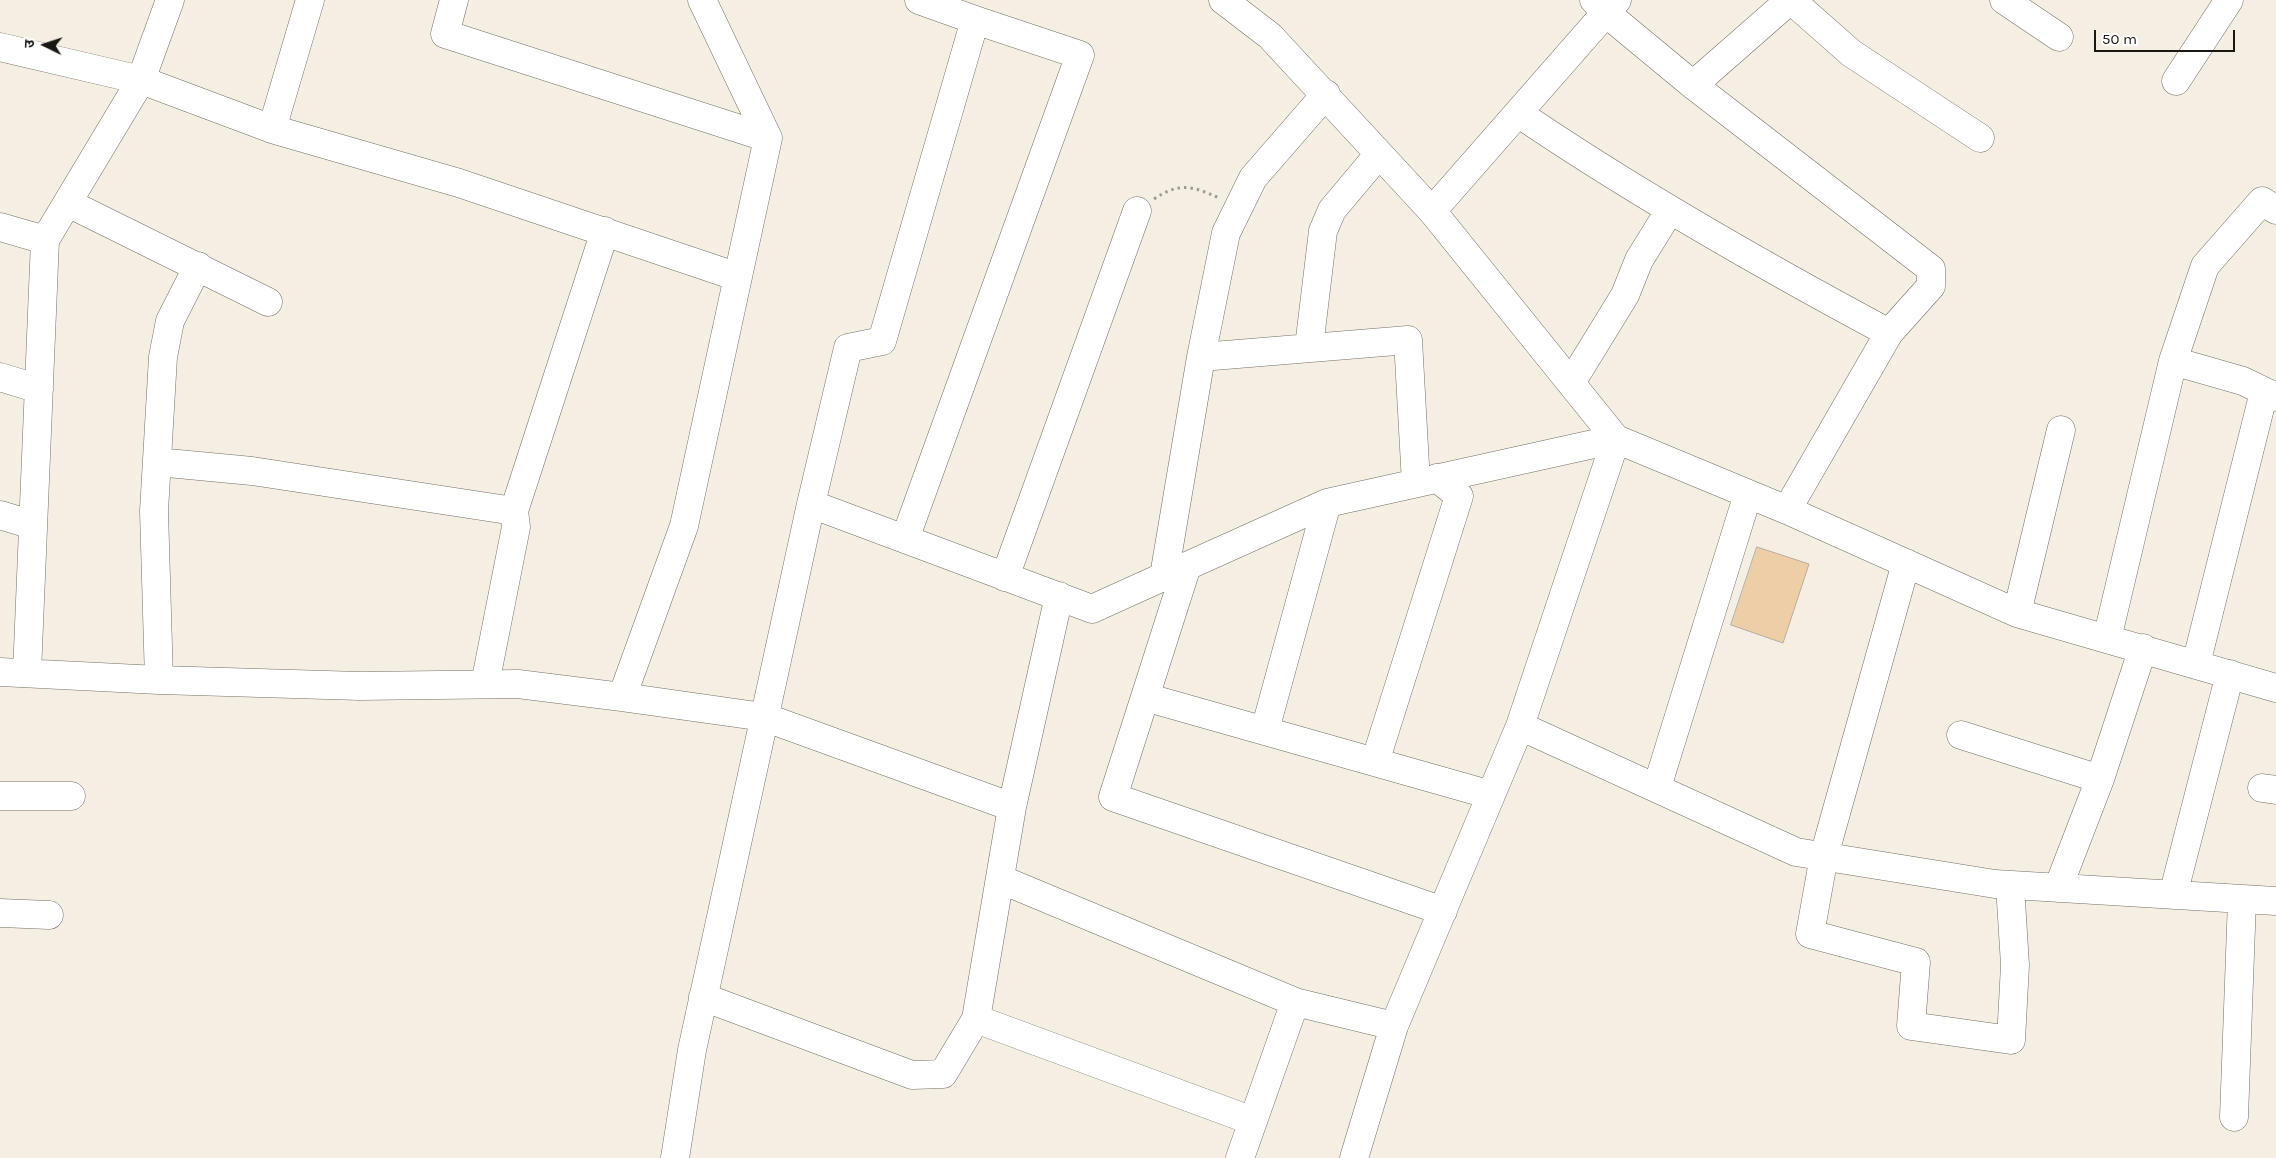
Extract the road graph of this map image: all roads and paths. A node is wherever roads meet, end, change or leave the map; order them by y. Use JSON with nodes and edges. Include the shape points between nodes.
{"nodes":[{"id":1,"x":170,"y":0,"type":"edge"},
{"id":2,"x":310,"y":0,"type":"edge"},
{"id":3,"x":454,"y":0,"type":"edge"},
{"id":4,"x":702,"y":0,"type":"edge"},
{"id":5,"x":919,"y":0,"type":"edge"},
{"id":6,"x":1223,"y":0,"type":"edge"},
{"id":7,"x":1790,"y":0,"type":"edge"},
{"id":8,"x":2004,"y":0,"type":"edge"},
{"id":9,"x":2229,"y":0,"type":"edge"},
{"id":10,"x":1606,"y":4,"type":"edge"},
{"id":11,"x":975,"y":20,"type":"junction"},
{"id":12,"x":2059,"y":37,"type":"dead end"},
{"id":13,"x":0,"y":47,"type":"edge"},
{"id":14,"x":141,"y":80,"type":"junction"},
{"id":15,"x":2176,"y":81,"type":"dead end"},
{"id":16,"x":1693,"y":85,"type":"junction"},
{"id":17,"x":1326,"y":94,"type":"junction"},
{"id":18,"x":1518,"y":113,"type":"junction"},
{"id":19,"x":272,"y":129,"type":"junction"},
{"id":20,"x":768,"y":138,"type":"junction"},
{"id":21,"x":1980,"y":138,"type":"dead end"},
{"id":22,"x":1379,"y":154,"type":"junction"},
{"id":23,"x":68,"y":203,"type":"junction"},
{"id":24,"x":1238,"y":208,"type":"junction"},
{"id":25,"x":1670,"y":210,"type":"junction"},
{"id":26,"x":2276,"y":210,"type":"edge"},
{"id":27,"x":1137,"y":211,"type":"joint"},
{"id":28,"x":1432,"y":211,"type":"junction"},
{"id":29,"x":0,"y":227,"type":"edge"},
{"id":30,"x":605,"y":231,"type":"junction"},
{"id":31,"x":46,"y":240,"type":"junction"},
{"id":32,"x":198,"y":266,"type":"junction"},
{"id":33,"x":738,"y":277,"type":"junction"},
{"id":34,"x":268,"y":302,"type":"dead end"},
{"id":35,"x":1889,"y":333,"type":"junction"},
{"id":36,"x":1309,"y":347,"type":"junction"},
{"id":37,"x":1201,"y":357,"type":"junction"},
{"id":38,"x":2173,"y":361,"type":"junction"},
{"id":39,"x":0,"y":377,"type":"edge"},
{"id":40,"x":1571,"y":384,"type":"junction"},
{"id":41,"x":39,"y":389,"type":"junction"},
{"id":42,"x":2270,"y":394,"type":"edge"},
{"id":43,"x":2061,"y":430,"type":"dead end"},
{"id":44,"x":1616,"y":439,"type":"junction"},
{"id":45,"x":157,"y":462,"type":"junction"},
{"id":46,"x":1427,"y":481,"type":"junction"},
{"id":47,"x":1748,"y":494,"type":"junction"},
{"id":48,"x":1327,"y":502,"type":"junction"},
{"id":49,"x":811,"y":504,"type":"junction"},
{"id":50,"x":1787,"y":510,"type":"junction"},
{"id":51,"x":514,"y":511,"type":"junction"},
{"id":52,"x":0,"y":515,"type":"edge"},
{"id":53,"x":0,"y":524,"type":"edge"},
{"id":54,"x":33,"y":525,"type":"junction"},
{"id":55,"x":905,"y":539,"type":"junction"},
{"id":56,"x":1906,"y":563,"type":"junction"},
{"id":57,"x":1175,"y":571,"type":"junction"},
{"id":58,"x":1005,"y":577,"type":"junction"},
{"id":59,"x":1059,"y":596,"type":"junction"},
{"id":60,"x":2018,"y":612,"type":"junction"},
{"id":61,"x":2107,"y":639,"type":"junction"},
{"id":62,"x":2143,"y":648,"type":"junction"},
{"id":63,"x":2196,"y":664,"type":"junction"},
{"id":64,"x":0,"y":672,"type":"edge"},
{"id":65,"x":27,"y":673,"type":"junction"},
{"id":66,"x":2230,"y":674,"type":"junction"},
{"id":67,"x":159,"y":680,"type":"junction"},
{"id":68,"x":485,"y":684,"type":"junction"},
{"id":69,"x":2276,"y":688,"type":"edge"},
{"id":70,"x":1145,"y":696,"type":"junction"},
{"id":71,"x":622,"y":697,"type":"junction"},
{"id":72,"x":764,"y":717,"type":"junction"},
{"id":73,"x":1520,"y":726,"type":"junction"},
{"id":74,"x":1265,"y":730,"type":"junction"},
{"id":75,"x":1960,"y":735,"type":"dead end"},
{"id":76,"x":1375,"y":762,"type":"junction"},
{"id":77,"x":2100,"y":779,"type":"junction"},
{"id":78,"x":1657,"y":787,"type":"junction"},
{"id":79,"x":1491,"y":795,"type":"junction"},
{"id":80,"x":0,"y":796,"type":"edge"},
{"id":81,"x":71,"y":796,"type":"dead end"},
{"id":82,"x":1012,"y":808,"type":"junction"},
{"id":83,"x":1824,"y":856,"type":"junction"},
{"id":84,"x":1000,"y":879,"type":"junction"},
{"id":85,"x":2010,"y":885,"type":"junction"},
{"id":86,"x":2058,"y":888,"type":"junction"},
{"id":87,"x":2173,"y":895,"type":"junction"},
{"id":88,"x":2242,"y":900,"type":"junction"},
{"id":89,"x":2276,"y":901,"type":"edge"},
{"id":90,"x":1443,"y":910,"type":"junction"},
{"id":91,"x":0,"y":913,"type":"edge"},
{"id":92,"x":49,"y":915,"type":"dead end"},
{"id":93,"x":703,"y":997,"type":"junction"},
{"id":94,"x":1295,"y":1002,"type":"junction"},
{"id":95,"x":976,"y":1019,"type":"junction"},
{"id":96,"x":1394,"y":1026,"type":"junction"},
{"id":97,"x":2234,"y":1117,"type":"dead end"},
{"id":98,"x":1253,"y":1121,"type":"junction"},
{"id":99,"x":675,"y":1158,"type":"edge"},
{"id":100,"x":1240,"y":1158,"type":"edge"},
{"id":101,"x":1354,"y":1158,"type":"edge"}],
"edges":[{"from":1,"to":14,"type":"street"},
{"from":2,"to":19,"type":"street"},
{"from":3,"to":20,"type":"street","via":[[444,34]]},
{"from":4,"to":20,"type":"street"},
{"from":5,"to":11,"type":"street"},
{"from":6,"to":17,"type":"street","via":[[1270,36]]},
{"from":7,"to":16,"type":"street"},
{"from":7,"to":21,"type":"street","via":[[1851,53]]},
{"from":8,"to":12,"type":"street"},
{"from":9,"to":15,"type":"street"},
{"from":10,"to":16,"type":"street"},
{"from":10,"to":18,"type":"street"},
{"from":11,"to":49,"type":"street","via":[[882,341],[848,348]]},
{"from":11,"to":55,"type":"street","via":[[1080,55]]},
{"from":13,"to":14,"type":"street"},
{"from":14,"to":19,"type":"street"},
{"from":14,"to":23,"type":"street"},
{"from":16,"to":35,"type":"street","via":[[1931,269],[1931,286]]},
{"from":17,"to":22,"type":"street"},
{"from":17,"to":24,"type":"street","via":[[1253,178]]},
{"from":18,"to":25,"type":"street","via":[[1594,165]]},
{"from":18,"to":28,"type":"street"},
{"from":19,"to":30,"type":"street","via":[[459,182]]},
{"from":20,"to":33,"type":"street"},
{"from":22,"to":28,"type":"street"},
{"from":22,"to":36,"type":"street","via":[[1332,210],[1324,231]]},
{"from":23,"to":31,"type":"street"},
{"from":23,"to":32,"type":"street"},
{"from":24,"to":27,"type":"path","via":[[1195,187],[1169,189]]},
{"from":24,"to":37,"type":"street","via":[[1226,233]]},
{"from":25,"to":35,"type":"street","via":[[1757,262]]},
{"from":25,"to":40,"type":"street","via":[[1639,260],[1626,295]]},
{"from":26,"to":38,"type":"street","via":[[2262,201],[2205,266]]},
{"from":27,"to":58,"type":"street"},
{"from":28,"to":40,"type":"street"},
{"from":29,"to":31,"type":"street"},
{"from":30,"to":33,"type":"street"},
{"from":30,"to":51,"type":"street"},
{"from":31,"to":41,"type":"street"},
{"from":32,"to":34,"type":"street"},
{"from":32,"to":45,"type":"street","via":[[170,321],[163,357]]},
{"from":33,"to":71,"type":"street","via":[[684,526]]},
{"from":35,"to":50,"type":"street"},
{"from":36,"to":37,"type":"street"},
{"from":36,"to":46,"type":"street","via":[[1408,340]]},
{"from":37,"to":57,"type":"street"},
{"from":38,"to":42,"type":"street","via":[[2243,381]]},
{"from":38,"to":61,"type":"street"},
{"from":39,"to":41,"type":"street"},
{"from":40,"to":44,"type":"street"},
{"from":41,"to":54,"type":"street"},
{"from":42,"to":63,"type":"street"},
{"from":43,"to":60,"type":"street"},
{"from":44,"to":46,"type":"street"},
{"from":44,"to":47,"type":"street"},
{"from":44,"to":73,"type":"street"},
{"from":45,"to":51,"type":"street","via":[[252,471]]},
{"from":45,"to":67,"type":"street","via":[[154,511]]},
{"from":46,"to":48,"type":"street"},
{"from":46,"to":76,"type":"street","via":[[1459,496]]},
{"from":47,"to":50,"type":"street"},
{"from":47,"to":78,"type":"street"},
{"from":48,"to":57,"type":"street"},
{"from":48,"to":74,"type":"street"},
{"from":49,"to":55,"type":"street"},
{"from":49,"to":72,"type":"street"},
{"from":50,"to":56,"type":"street"},
{"from":51,"to":68,"type":"street","via":[[516,527]]},
{"from":52,"to":54,"type":"street"},
{"from":53,"to":54,"type":"street"},
{"from":54,"to":65,"type":"street"},
{"from":55,"to":58,"type":"street"},
{"from":56,"to":60,"type":"street"},
{"from":56,"to":83,"type":"street"},
{"from":57,"to":59,"type":"street","via":[[1092,609]]},
{"from":57,"to":70,"type":"street"},
{"from":58,"to":59,"type":"street"},
{"from":59,"to":82,"type":"street"},
{"from":60,"to":61,"type":"street"},
{"from":61,"to":62,"type":"street"},
{"from":62,"to":63,"type":"street"},
{"from":62,"to":77,"type":"street"},
{"from":63,"to":66,"type":"street"},
{"from":64,"to":65,"type":"street"},
{"from":65,"to":67,"type":"street"},
{"from":66,"to":69,"type":"street"},
{"from":66,"to":87,"type":"street"},
{"from":67,"to":68,"type":"street","via":[[360,686]]},
{"from":68,"to":71,"type":"street","via":[[518,684]]},
{"from":70,"to":74,"type":"street"},
{"from":70,"to":90,"type":"street","via":[[1113,797]]},
{"from":71,"to":72,"type":"street"},
{"from":72,"to":82,"type":"street"},
{"from":72,"to":93,"type":"street"},
{"from":73,"to":78,"type":"street"},
{"from":73,"to":79,"type":"street"},
{"from":74,"to":76,"type":"street"},
{"from":75,"to":77,"type":"street"},
{"from":76,"to":79,"type":"street"},
{"from":77,"to":86,"type":"street"},
{"from":78,"to":83,"type":"street","via":[[1796,852]]},
{"from":79,"to":90,"type":"street"},
{"from":80,"to":81,"type":"street"},
{"from":82,"to":84,"type":"street"},
{"from":83,"to":85,"type":"street"},
{"from":83,"to":85,"type":"street","via":[[1810,934],[1916,962],[1911,1026],[2011,1040],[2015,965]]},
{"from":84,"to":94,"type":"street"},
{"from":84,"to":95,"type":"street"},
{"from":85,"to":86,"type":"street"},
{"from":86,"to":87,"type":"street"},
{"from":87,"to":88,"type":"street"},
{"from":88,"to":89,"type":"street"},
{"from":88,"to":97,"type":"street"},
{"from":90,"to":96,"type":"street"},
{"from":91,"to":92,"type":"street"},
{"from":93,"to":95,"type":"street","via":[[912,1075],[943,1074]]},
{"from":93,"to":99,"type":"street"},
{"from":94,"to":96,"type":"street"},
{"from":94,"to":98,"type":"street"},
{"from":95,"to":98,"type":"street"},
{"from":96,"to":101,"type":"street"},
{"from":98,"to":100,"type":"street"}]}
